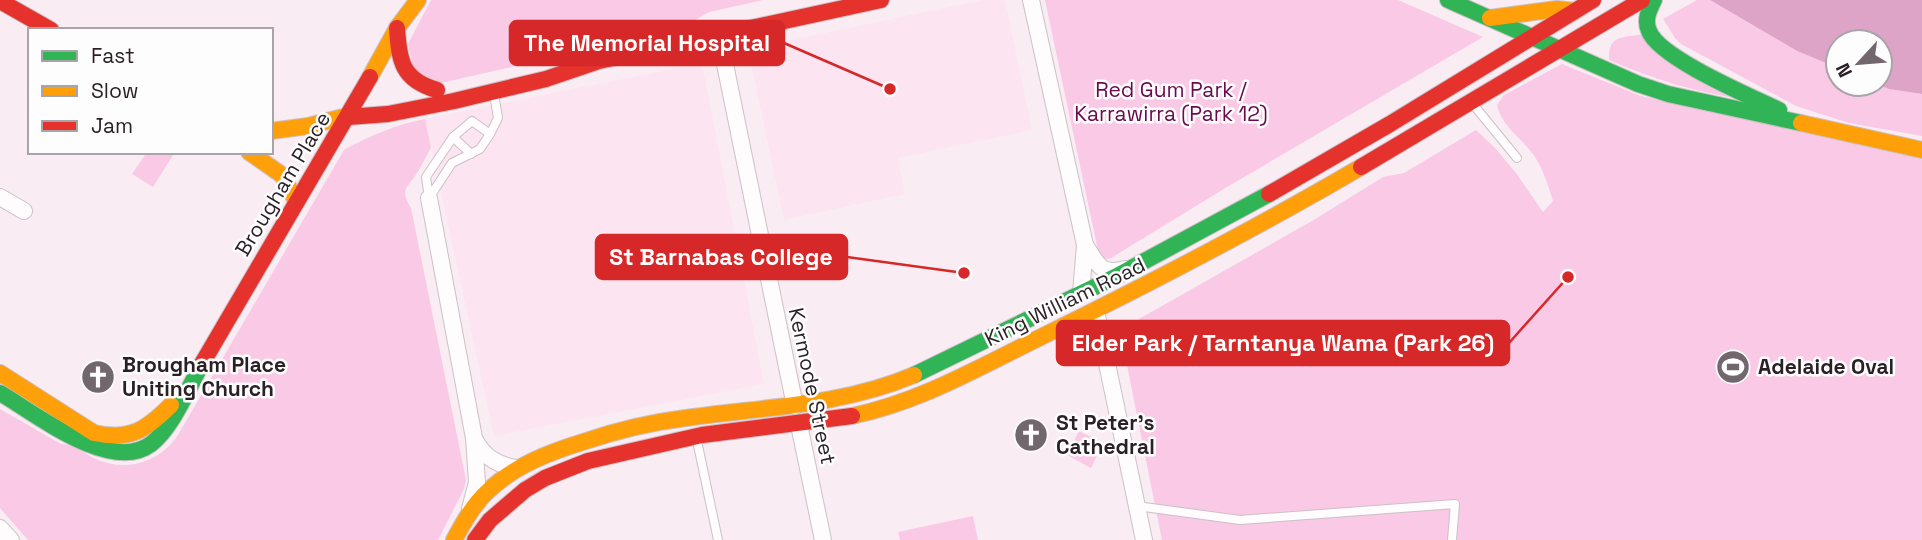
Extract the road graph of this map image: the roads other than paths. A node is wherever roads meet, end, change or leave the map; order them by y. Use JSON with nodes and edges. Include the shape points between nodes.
{"nodes":[{"id":1,"x":412,"y":0,"type":"edge"},
{"id":2,"x":418,"y":0,"type":"edge"},
{"id":3,"x":881,"y":0,"type":"edge"},
{"id":4,"x":1031,"y":0,"type":"edge"},
{"id":5,"x":1448,"y":0,"type":"edge"},
{"id":6,"x":1593,"y":0,"type":"edge"},
{"id":7,"x":1642,"y":0,"type":"edge"},
{"id":8,"x":1654,"y":0,"type":"edge"},
{"id":9,"x":0,"y":1,"type":"edge"},
{"id":10,"x":1575,"y":11,"type":"junction"},
{"id":11,"x":1488,"y":18,"type":"junction"},
{"id":12,"x":47,"y":28,"type":"edge"},
{"id":13,"x":397,"y":28,"type":"junction"},
{"id":14,"x":719,"y":35,"type":"junction"},
{"id":15,"x":1532,"y":38,"type":"junction"},
{"id":16,"x":1559,"y":50,"type":"junction"},
{"id":17,"x":599,"y":61,"type":"junction"},
{"id":18,"x":437,"y":90,"type":"junction"},
{"id":19,"x":494,"y":92,"type":"junction"},
{"id":20,"x":1472,"y":102,"type":"junction"},
{"id":21,"x":348,"y":117,"type":"junction"},
{"id":22,"x":1817,"y":128,"type":"junction"},
{"id":23,"x":273,"y":131,"type":"edge"},
{"id":24,"x":490,"y":134,"type":"junction"},
{"id":25,"x":453,"y":137,"type":"junction"},
{"id":26,"x":1922,"y":150,"type":"edge"},
{"id":27,"x":252,"y":154,"type":"edge"},
{"id":28,"x":471,"y":154,"type":"junction"},
{"id":29,"x":1517,"y":158,"type":"dead end"},
{"id":30,"x":0,"y":197,"type":"edge"},
{"id":31,"x":429,"y":198,"type":"junction"},
{"id":32,"x":296,"y":201,"type":"junction"},
{"id":33,"x":24,"y":211,"type":"dead end"},
{"id":34,"x":1085,"y":245,"type":"junction"},
{"id":35,"x":1125,"y":270,"type":"junction"},
{"id":36,"x":1081,"y":293,"type":"junction"},
{"id":37,"x":1096,"y":311,"type":"junction"},
{"id":38,"x":0,"y":373,"type":"edge"},
{"id":39,"x":185,"y":391,"type":"junction"},
{"id":40,"x":0,"y":393,"type":"edge"},
{"id":41,"x":795,"y":406,"type":"junction"},
{"id":42,"x":799,"y":425,"type":"junction"},
{"id":43,"x":696,"y":436,"type":"junction"},
{"id":44,"x":474,"y":438,"type":"junction"},
{"id":45,"x":516,"y":468,"type":"junction"},
{"id":46,"x":524,"y":489,"type":"junction"},
{"id":47,"x":481,"y":490,"type":"junction"},
{"id":48,"x":1137,"y":506,"type":"junction"},
{"id":49,"x":0,"y":528,"type":"edge"},
{"id":50,"x":11,"y":540,"type":"edge"},
{"id":51,"x":454,"y":540,"type":"edge"},
{"id":52,"x":475,"y":540,"type":"edge"},
{"id":53,"x":718,"y":540,"type":"edge"},
{"id":54,"x":823,"y":540,"type":"edge"},
{"id":55,"x":1144,"y":540,"type":"edge"},
{"id":56,"x":1452,"y":540,"type":"edge"}],
"edges":[{"from":1,"to":13,"type":"main road"},
{"from":2,"to":13,"type":"main road","name":"Brougham Place"},
{"from":3,"to":14,"type":"main road"},
{"from":4,"to":34,"type":"street"},
{"from":5,"to":11,"type":"main road"},
{"from":6,"to":10,"type":"main road","name":"King William Road"},
{"from":7,"to":16,"type":"main road","name":"King William Road"},
{"from":8,"to":22,"type":"main road","via":[[1646,25],[1665,49]]},
{"from":9,"to":12,"type":"main road"},
{"from":10,"to":11,"type":"main road"},
{"from":10,"to":15,"type":"main road","name":"King William Road"},
{"from":11,"to":15,"type":"main road"},
{"from":13,"to":18,"type":"main road","via":[[404,70],[419,84]]},
{"from":13,"to":21,"type":"main road","name":"Brougham Place"},
{"from":14,"to":17,"type":"main road"},
{"from":14,"to":41,"type":"street","name":"Kermode Street"},
{"from":15,"to":16,"type":"main road"},
{"from":15,"to":35,"type":"main road","name":"King William Road","via":[[1415,110]]},
{"from":16,"to":20,"type":"main road","name":"King William Road"},
{"from":16,"to":22,"type":"main road","via":[[1668,94]]},
{"from":17,"to":18,"type":"main road","via":[[555,64]]},
{"from":17,"to":19,"type":"main road","via":[[559,77]]},
{"from":18,"to":21,"type":"main road","via":[[388,101]]},
{"from":19,"to":21,"type":"main road","via":[[377,117]]},
{"from":19,"to":24,"type":"lane","via":[[498,118]]},
{"from":20,"to":29,"type":"lane"},
{"from":20,"to":37,"type":"main road","name":"King William Road","via":[[1289,210]]},
{"from":21,"to":23,"type":"main road"},
{"from":21,"to":32,"type":"main road","name":"Brougham Place"},
{"from":22,"to":26,"type":"main road"},
{"from":24,"to":25,"type":"lane","via":[[472,121]]},
{"from":24,"to":28,"type":"lane"},
{"from":25,"to":28,"type":"lane"},
{"from":25,"to":31,"type":"lane","via":[[426,177]]},
{"from":27,"to":32,"type":"main road","via":[[282,175]]},
{"from":28,"to":31,"type":"lane","via":[[452,163]]},
{"from":30,"to":33,"type":"street"},
{"from":31,"to":44,"type":"street"},
{"from":32,"to":39,"type":"main road","name":"Brougham Place"},
{"from":34,"to":35,"type":"street","via":[[1099,266],[1107,271]]},
{"from":34,"to":36,"type":"street"},
{"from":35,"to":36,"type":"main road","name":"King William Road"},
{"from":35,"to":37,"type":"main road","via":[[1101,292]]},
{"from":36,"to":41,"type":"main road","name":"King William Road","via":[[897,383]]},
{"from":37,"to":42,"type":"main road","name":"King William Road","via":[[901,403]]},
{"from":37,"to":48,"type":"street"},
{"from":38,"to":39,"type":"main road","name":"Brougham Place","via":[[106,436],[144,430]]},
{"from":39,"to":40,"type":"main road","name":"Brougham Place","via":[[166,430],[153,442],[141,450],[114,452],[90,446]]},
{"from":41,"to":42,"type":"main road","name":"Kermode Street"},
{"from":41,"to":45,"type":"main road","name":"King William Road","via":[[623,429],[552,451]]},
{"from":42,"to":43,"type":"main road","name":"King William Road"},
{"from":42,"to":54,"type":"street","name":"Kermode Street"},
{"from":43,"to":46,"type":"main road","name":"King William Road","via":[[593,458],[553,472]]},
{"from":43,"to":53,"type":"lane"},
{"from":44,"to":45,"type":"street","via":[[493,461]]},
{"from":44,"to":47,"type":"street"},
{"from":45,"to":47,"type":"main road","name":"King William Road"},
{"from":46,"to":47,"type":"main road","via":[[504,499]]},
{"from":46,"to":52,"type":"main road","name":"King William Road"},
{"from":47,"to":51,"type":"main road","name":"King William Road"},
{"from":48,"to":55,"type":"street"},
{"from":48,"to":56,"type":"lane","via":[[1240,520],[1455,504]]},
{"from":49,"to":50,"type":"street"}]}
